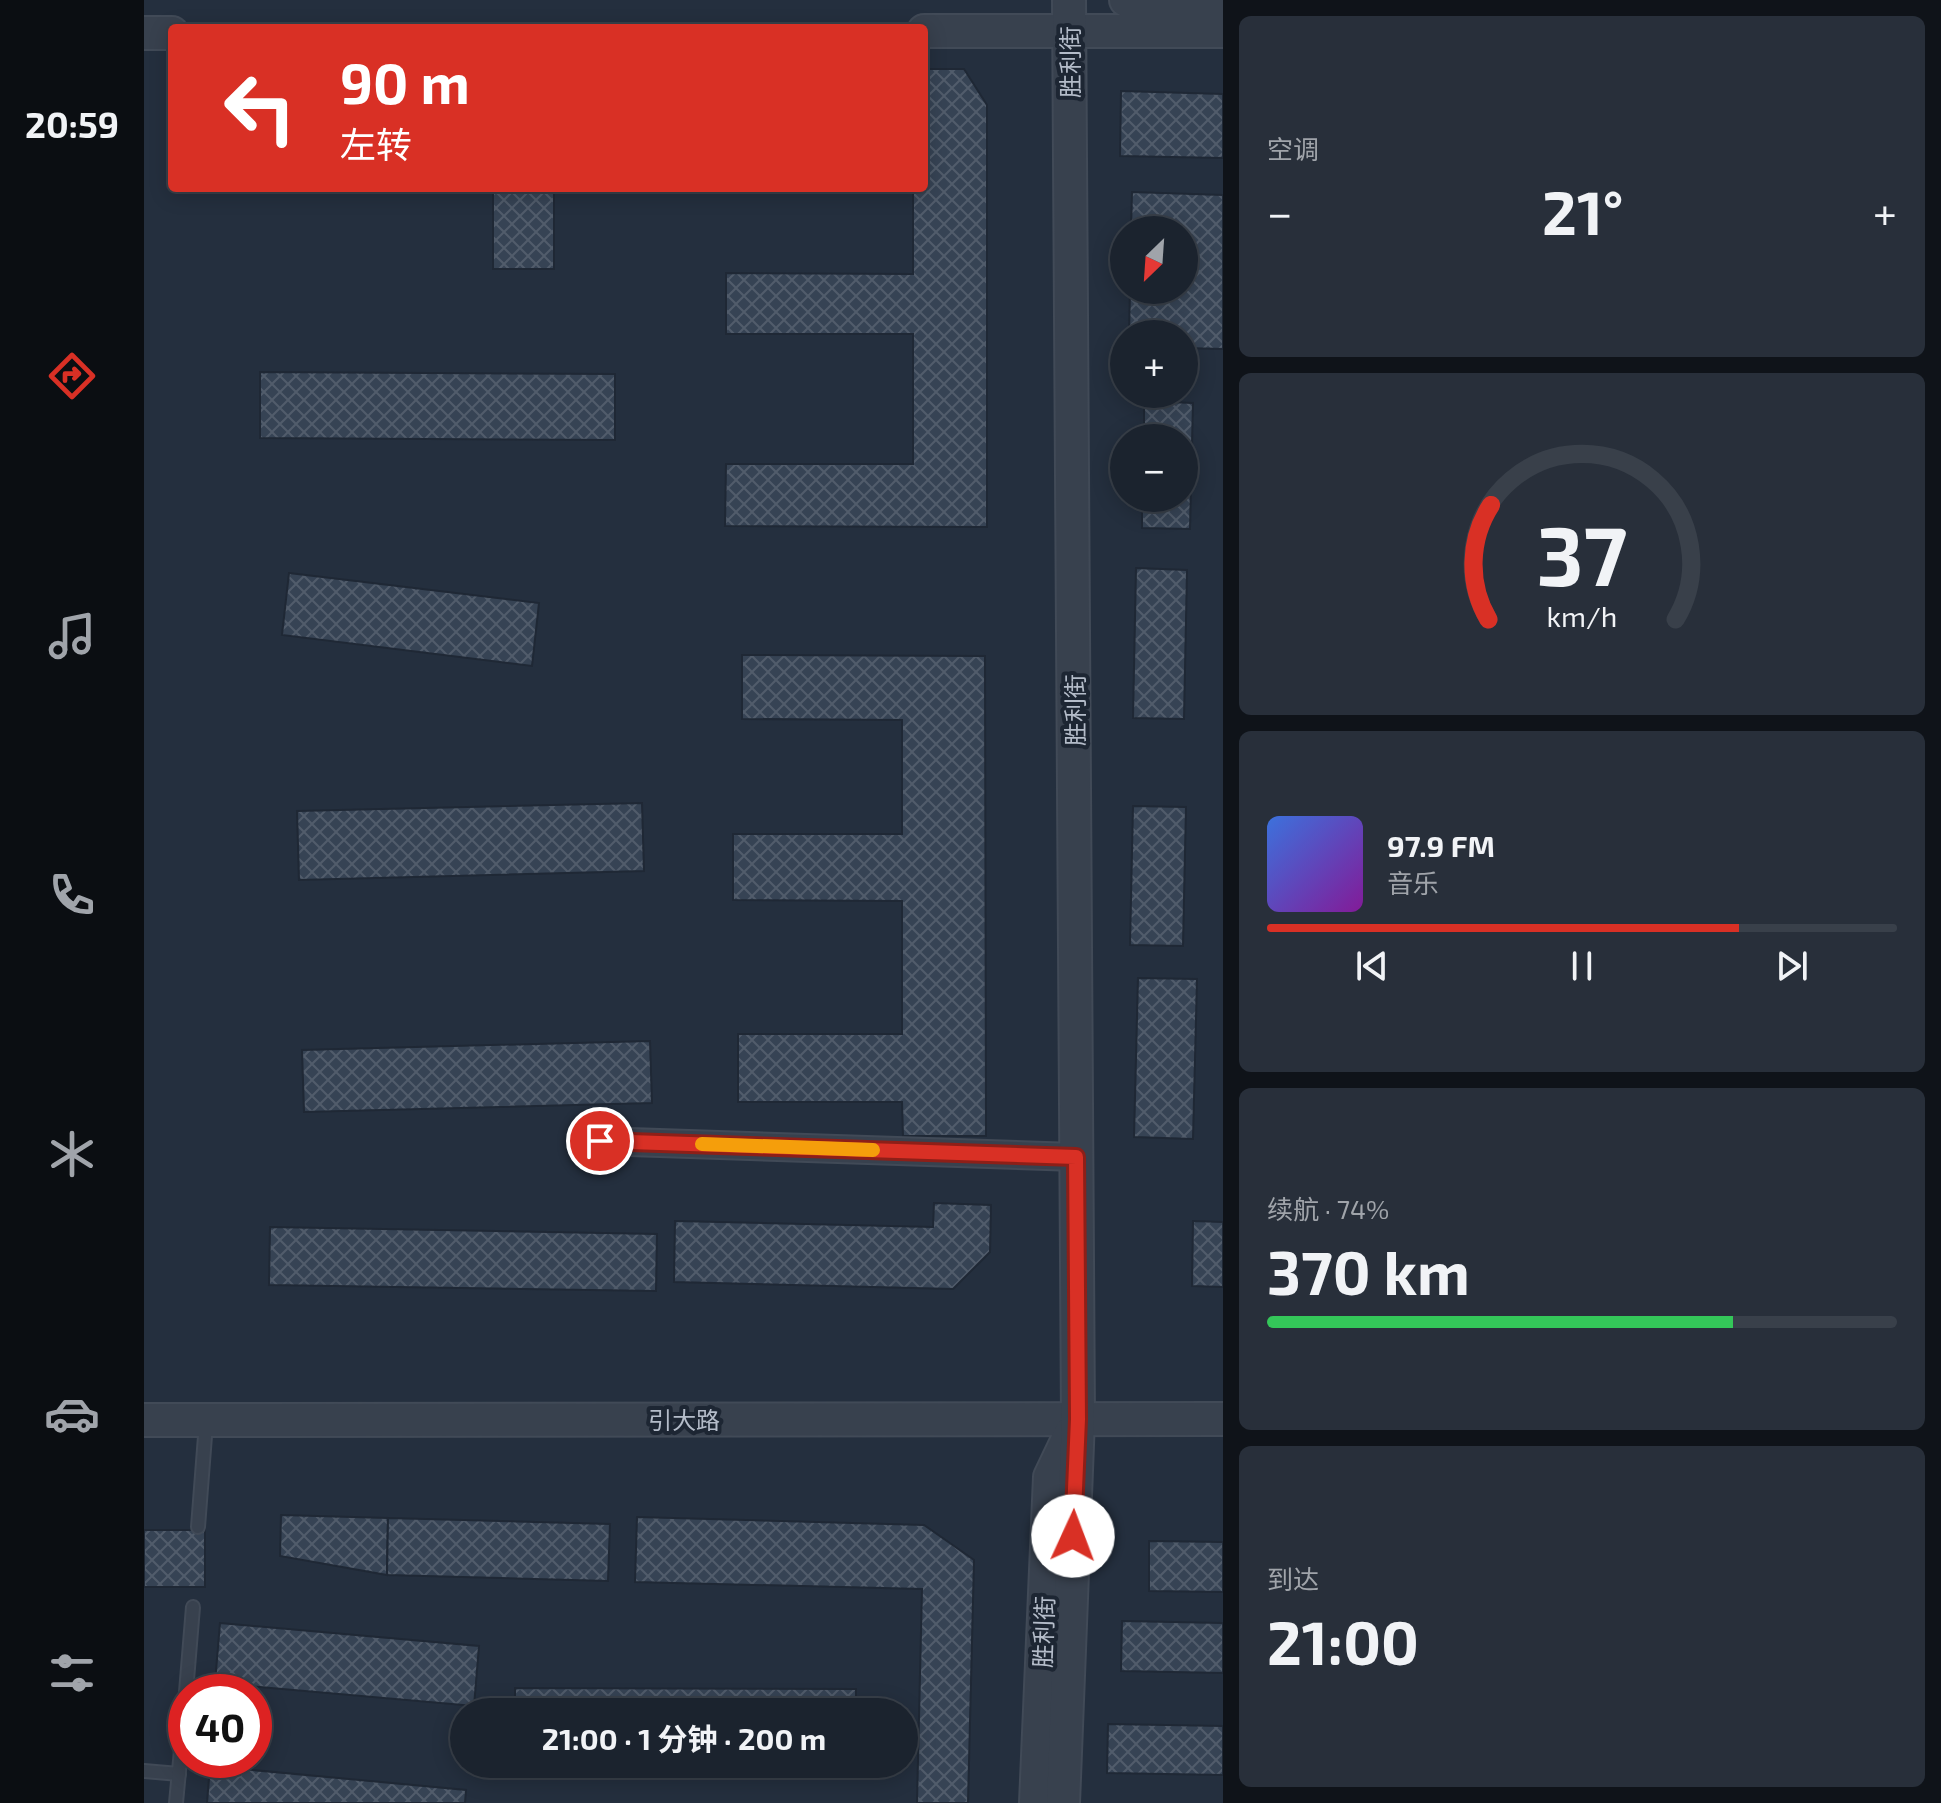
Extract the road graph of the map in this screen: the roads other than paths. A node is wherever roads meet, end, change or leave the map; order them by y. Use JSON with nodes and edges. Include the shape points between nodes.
{"nodes":[{"id":1,"x":1126,"y":0,"type":"edge"},
{"id":2,"x":1223,"y":0,"type":"edge"},
{"id":3,"x":1069,"y":15,"type":"edge"},
{"id":4,"x":928,"y":31,"type":"edge"},
{"id":5,"x":1223,"y":31,"type":"edge"},
{"id":6,"x":144,"y":33,"type":"edge"},
{"id":7,"x":168,"y":33,"type":"edge"},
{"id":8,"x":600,"y":1141,"type":"dead end"},
{"id":9,"x":1076,"y":1157,"type":"junction"},
{"id":10,"x":1078,"y":1419,"type":"junction"},
{"id":11,"x":1223,"y":1419,"type":"edge"},
{"id":12,"x":144,"y":1420,"type":"edge"},
{"id":13,"x":206,"y":1420,"type":"junction"},
{"id":14,"x":198,"y":1527,"type":"dead end"},
{"id":15,"x":193,"y":1607,"type":"dead end"},
{"id":16,"x":188,"y":1674,"type":"edge"},
{"id":17,"x":144,"y":1771,"type":"edge"},
{"id":18,"x":168,"y":1773,"type":"edge"},
{"id":19,"x":179,"y":1778,"type":"edge"},
{"id":20,"x":176,"y":1803,"type":"edge"},
{"id":21,"x":1036,"y":1803,"type":"edge"},
{"id":22,"x":1063,"y":1803,"type":"edge"}],
"edges":[{"from":1,"to":2,"type":"street"},
{"from":3,"to":4,"type":"street"},
{"from":3,"to":5,"type":"street"},
{"from":3,"to":9,"type":"street","name":"胜利街"},
{"from":6,"to":7,"type":"street"},
{"from":8,"to":9,"type":"street"},
{"from":9,"to":10,"type":"street","name":"胜利街"},
{"from":10,"to":11,"type":"street","name":"引大路"},
{"from":10,"to":13,"type":"street","name":"引大路"},
{"from":10,"to":21,"type":"street","name":"胜利街","via":[[1050,1477]]},
{"from":10,"to":22,"type":"street","name":"胜利街"},
{"from":12,"to":13,"type":"street","name":"引大路"},
{"from":13,"to":14,"type":"lane"},
{"from":15,"to":16,"type":"lane"},
{"from":17,"to":18,"type":"lane"},
{"from":19,"to":20,"type":"lane"}]}
